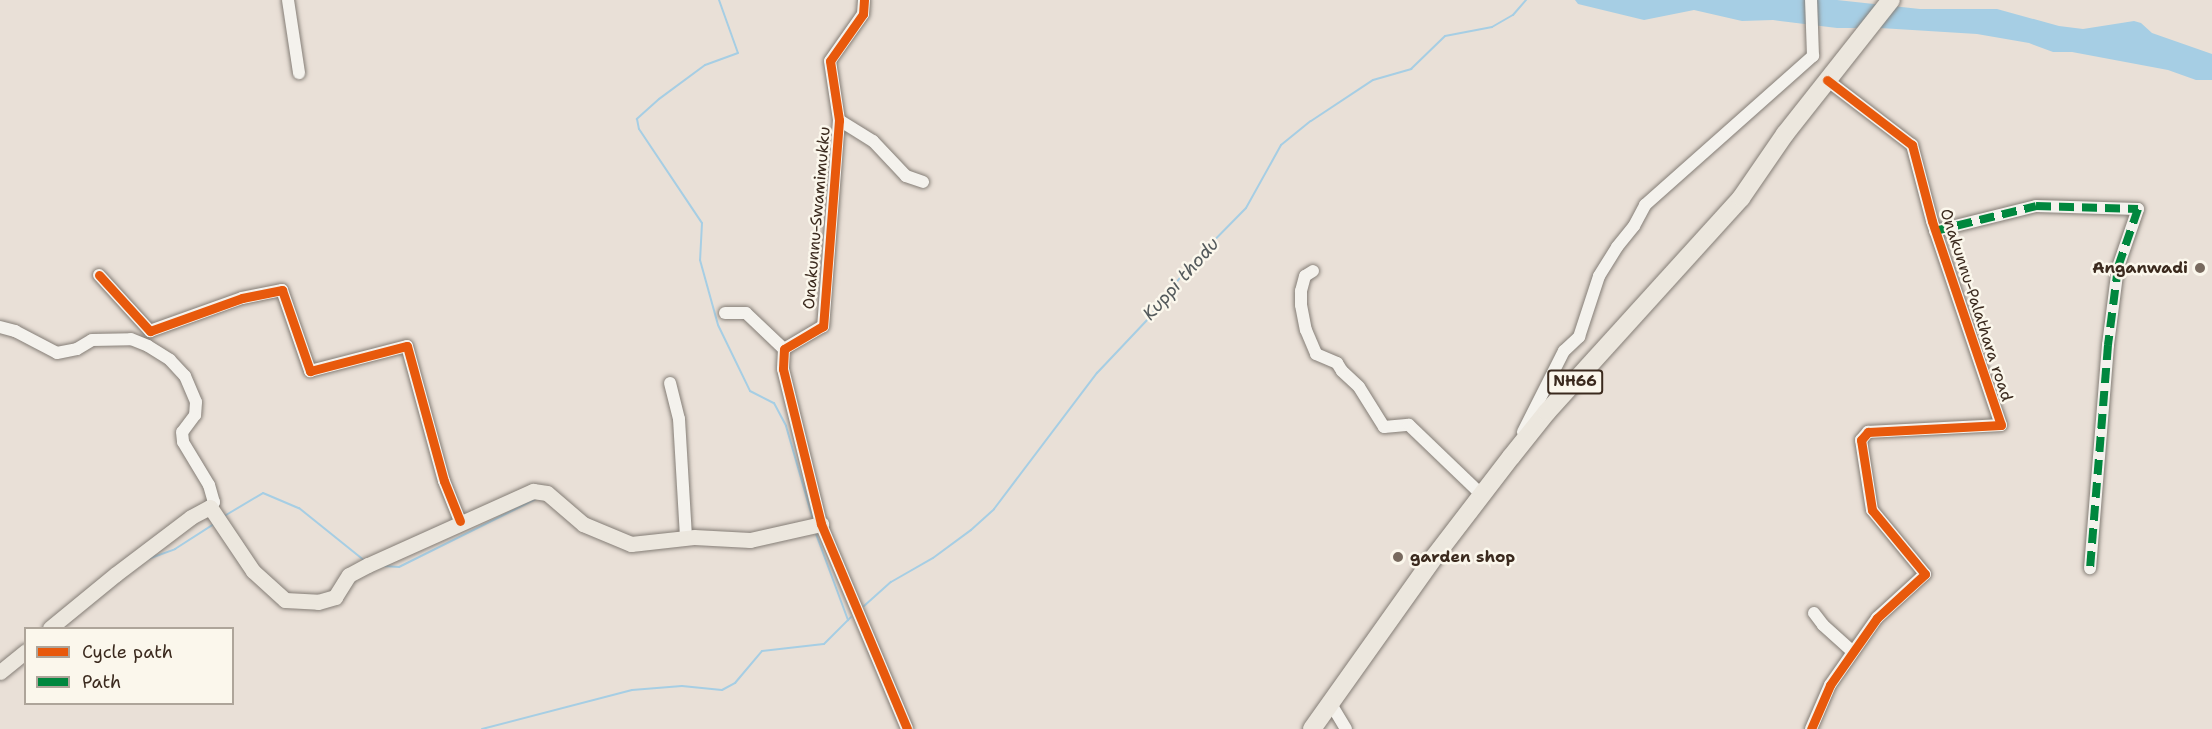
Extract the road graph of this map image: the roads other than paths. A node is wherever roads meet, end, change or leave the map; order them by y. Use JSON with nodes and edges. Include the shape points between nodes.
{"nodes":[{"id":1,"x":288,"y":0,"type":"edge"},
{"id":2,"x":864,"y":0,"type":"edge"},
{"id":3,"x":1811,"y":0,"type":"edge"},
{"id":4,"x":1891,"y":0,"type":"edge"},
{"id":5,"x":299,"y":73,"type":"dead end"},
{"id":6,"x":1827,"y":80,"type":"junction"},
{"id":7,"x":840,"y":120,"type":"junction"},
{"id":8,"x":923,"y":182,"type":"dead end"},
{"id":9,"x":1935,"y":231,"type":"junction"},
{"id":10,"x":1313,"y":271,"type":"dead end"},
{"id":11,"x":99,"y":275,"type":"dead end"},
{"id":12,"x":725,"y":312,"type":"dead end"},
{"id":13,"x":0,"y":327,"type":"edge"},
{"id":14,"x":784,"y":349,"type":"junction"},
{"id":15,"x":670,"y":383,"type":"dead end"},
{"id":16,"x":1511,"y":457,"type":"junction"},
{"id":17,"x":1482,"y":495,"type":"junction"},
{"id":18,"x":210,"y":507,"type":"junction"},
{"id":19,"x":460,"y":521,"type":"junction"},
{"id":20,"x":821,"y":524,"type":"junction"},
{"id":21,"x":686,"y":538,"type":"junction"},
{"id":22,"x":2090,"y":568,"type":"dead end"},
{"id":23,"x":1814,"y":613,"type":"dead end"},
{"id":24,"x":51,"y":627,"type":"edge"},
{"id":25,"x":1853,"y":652,"type":"junction"},
{"id":26,"x":24,"y":653,"type":"edge"},
{"id":27,"x":0,"y":672,"type":"edge"},
{"id":28,"x":1331,"y":704,"type":"junction"},
{"id":29,"x":907,"y":729,"type":"edge"},
{"id":30,"x":1312,"y":729,"type":"edge"},
{"id":31,"x":1346,"y":729,"type":"edge"},
{"id":32,"x":1810,"y":729,"type":"edge"}],
"edges":[{"from":1,"to":5,"type":"street"},
{"from":2,"to":7,"type":"street","name":"Onakunnu-Swamimukku","via":[[864,14],[830,62]]},
{"from":3,"to":16,"type":"street","via":[[1813,56],[1645,205],[1599,276],[1580,337],[1564,351]]},
{"from":4,"to":6,"type":"highway","number":"NH66"},
{"from":6,"to":9,"type":"street","name":"Onakunnu-Palathara road","via":[[1912,145]]},
{"from":6,"to":16,"type":"highway","number":"NH66","via":[[1741,198]]},
{"from":7,"to":8,"type":"street","via":[[873,141],[906,176]]},
{"from":7,"to":14,"type":"street","name":"Onakunnu-Swamimukku","via":[[823,326]]},
{"from":9,"to":22,"type":"street","via":[[2036,206],[2138,209],[2118,267]]},
{"from":9,"to":25,"type":"street","name":"Onakunnu-Palathara road","via":[[2001,425],[1868,432],[1861,440],[1872,510],[1926,574],[1877,618]]},
{"from":10,"to":17,"type":"street","via":[[1305,276],[1301,305],[1316,354],[1337,363],[1352,379],[1384,427],[1409,425]]},
{"from":11,"to":19,"type":"street","via":[[150,331],[242,298],[282,290],[310,371],[407,346],[444,481]]},
{"from":12,"to":14,"type":"street","via":[[746,313]]},
{"from":13,"to":18,"type":"street","via":[[57,353],[77,349],[92,340],[131,339],[170,360],[185,376],[196,402],[195,415],[182,432],[183,442],[209,485],[214,502]]},
{"from":14,"to":20,"type":"street","via":[[783,369]]},
{"from":15,"to":21,"type":"street","via":[[680,419]]},
{"from":16,"to":17,"type":"highway","number":"NH66"},
{"from":17,"to":28,"type":"highway","number":"NH66"},
{"from":18,"to":19,"type":"main road","via":[[253,572],[285,600],[318,603],[335,597],[349,575]]},
{"from":18,"to":24,"type":"main road","via":[[191,517]]},
{"from":19,"to":21,"type":"main road","via":[[533,491],[547,493],[583,524],[631,544]]},
{"from":20,"to":21,"type":"main road","via":[[750,540]]},
{"from":20,"to":29,"type":"street"},
{"from":23,"to":25,"type":"street"},
{"from":25,"to":32,"type":"street","name":"Onakunnu-Palathara road","via":[[1830,685]]},
{"from":26,"to":27,"type":"main road"},
{"from":28,"to":30,"type":"highway","number":"NH66"},
{"from":28,"to":31,"type":"street"}]}
